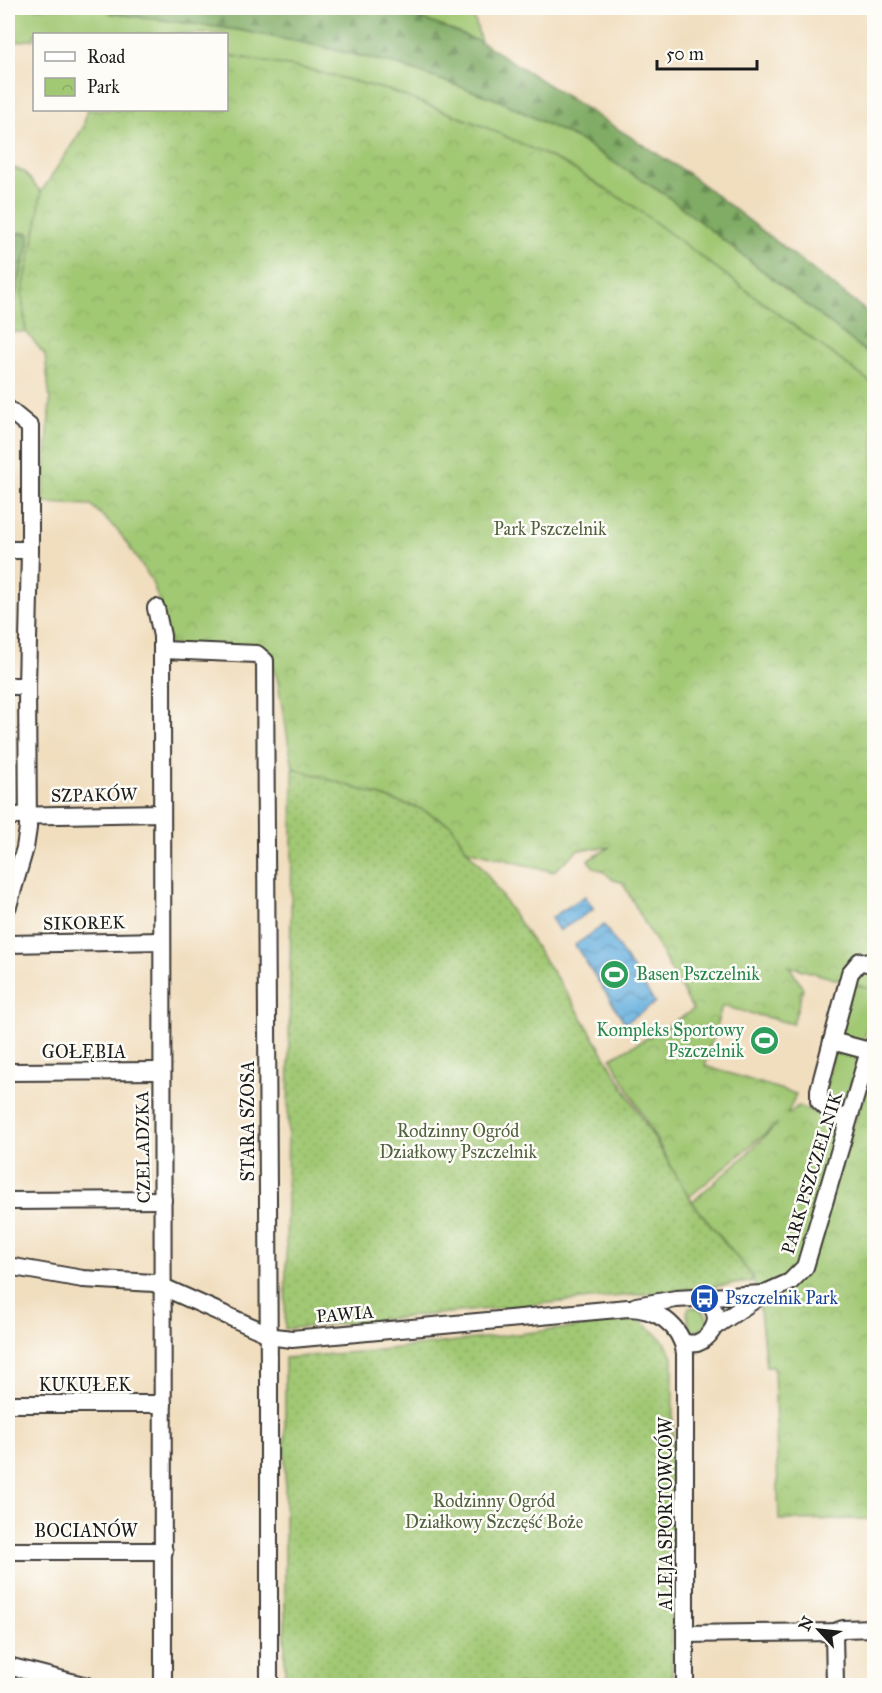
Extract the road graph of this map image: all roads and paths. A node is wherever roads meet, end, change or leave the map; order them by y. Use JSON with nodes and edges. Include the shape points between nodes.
{"nodes":[{"id":1,"x":8,"y":409,"type":"edge"},
{"id":2,"x":8,"y":550,"type":"edge"},
{"id":3,"x":30,"y":550,"type":"junction"},
{"id":4,"x":156,"y":608,"type":"dead end"},
{"id":5,"x":162,"y":650,"type":"junction"},
{"id":6,"x":8,"y":686,"type":"edge"},
{"id":7,"x":27,"y":686,"type":"junction"},
{"id":8,"x":162,"y":813,"type":"junction"},
{"id":9,"x":27,"y":815,"type":"junction"},
{"id":10,"x":8,"y":816,"type":"edge"},
{"id":11,"x":8,"y":906,"type":"edge"},
{"id":12,"x":162,"y":941,"type":"junction"},
{"id":13,"x":8,"y":944,"type":"edge"},
{"id":14,"x":874,"y":965,"type":"edge"},
{"id":15,"x":832,"y":1041,"type":"junction"},
{"id":16,"x":872,"y":1048,"type":"edge"},
{"id":17,"x":162,"y":1071,"type":"junction"},
{"id":18,"x":8,"y":1072,"type":"edge"},
{"id":19,"x":848,"y":1119,"type":"junction"},
{"id":20,"x":8,"y":1200,"type":"edge"},
{"id":21,"x":163,"y":1200,"type":"junction"},
{"id":22,"x":8,"y":1266,"type":"edge"},
{"id":23,"x":163,"y":1286,"type":"junction"},
{"id":24,"x":763,"y":1294,"type":"junction"},
{"id":25,"x":687,"y":1298,"type":"junction"},
{"id":26,"x":704,"y":1298,"type":"junction"},
{"id":27,"x":628,"y":1308,"type":"junction"},
{"id":28,"x":714,"y":1327,"type":"junction"},
{"id":29,"x":268,"y":1334,"type":"junction"},
{"id":30,"x":680,"y":1337,"type":"junction"},
{"id":31,"x":8,"y":1404,"type":"edge"},
{"id":32,"x":163,"y":1404,"type":"junction"},
{"id":33,"x":8,"y":1551,"type":"edge"},
{"id":34,"x":164,"y":1551,"type":"junction"},
{"id":35,"x":874,"y":1628,"type":"edge"},
{"id":36,"x":834,"y":1632,"type":"junction"},
{"id":37,"x":685,"y":1634,"type":"junction"},
{"id":38,"x":8,"y":1666,"type":"edge"},
{"id":39,"x":87,"y":1686,"type":"edge"},
{"id":40,"x":163,"y":1686,"type":"edge"},
{"id":41,"x":268,"y":1686,"type":"edge"},
{"id":42,"x":686,"y":1686,"type":"edge"},
{"id":43,"x":835,"y":1686,"type":"edge"}],
"edges":[{"from":1,"to":3,"type":"street","via":[[30,427]]},
{"from":2,"to":3,"type":"street"},
{"from":3,"to":7,"type":"street"},
{"from":4,"to":5,"type":"street","name":"CZELADZKA"},
{"from":5,"to":8,"type":"street","name":"CZELADZKA"},
{"from":5,"to":29,"type":"street","name":"STARA SZOSA","via":[[257,654],[265,661]]},
{"from":6,"to":7,"type":"street"},
{"from":7,"to":9,"type":"street"},
{"from":8,"to":9,"type":"street","name":"SZPAKÓW"},
{"from":8,"to":12,"type":"street","name":"CZELADZKA"},
{"from":9,"to":10,"type":"street","name":"SZPAKÓW"},
{"from":9,"to":11,"type":"street","via":[[25,848]]},
{"from":12,"to":13,"type":"street","name":"SIKOREK"},
{"from":12,"to":17,"type":"street","name":"CZELADZKA"},
{"from":14,"to":15,"type":"street","via":[[860,961],[850,974]]},
{"from":15,"to":16,"type":"street"},
{"from":15,"to":19,"type":"street","via":[[819,1101],[833,1114]]},
{"from":16,"to":19,"type":"street","name":"PARK PSZCZELNIK"},
{"from":17,"to":18,"type":"street","name":"GOŁĘBIA"},
{"from":17,"to":21,"type":"street","name":"CZELADZKA"},
{"from":19,"to":24,"type":"street","name":"PARK PSZCZELNIK","via":[[805,1267],[790,1282]]},
{"from":20,"to":21,"type":"street"},
{"from":21,"to":23,"type":"street","name":"CZELADZKA"},
{"from":22,"to":23,"type":"street","name":"PAWIA","via":[[83,1279]]},
{"from":23,"to":29,"type":"street","name":"PAWIA"},
{"from":23,"to":32,"type":"street","name":"CZELADZKA"},
{"from":24,"to":26,"type":"street","name":"PARK PSZCZELNIK"},
{"from":24,"to":28,"type":"street","name":"PARK PSZCZELNIK"},
{"from":25,"to":26,"type":"street","name":"PARK PSZCZELNIK"},
{"from":25,"to":27,"type":"street","name":"PARK PSZCZELNIK"},
{"from":25,"to":30,"type":"street","via":[[679,1309]]},
{"from":26,"to":28,"type":"street","via":[[715,1311]]},
{"from":27,"to":29,"type":"street","name":"PAWIA","via":[[292,1339]]},
{"from":27,"to":30,"type":"street","name":"PAWIA","via":[[640,1308],[665,1319]]},
{"from":28,"to":30,"type":"street","name":"PARK PSZCZELNIK","via":[[707,1338],[696,1344]]},
{"from":29,"to":41,"type":"street","name":"STARA SZOSA"},
{"from":30,"to":37,"type":"street","name":"ALEJA SPORTOWCÓW","via":[[685,1356]]},
{"from":31,"to":32,"type":"street","name":"KUKUŁEK"},
{"from":32,"to":34,"type":"street","name":"CZELADZKA"},
{"from":33,"to":34,"type":"street","name":"BOCIANÓW"},
{"from":34,"to":40,"type":"street","name":"CZELADZKA"},
{"from":35,"to":36,"type":"street"},
{"from":36,"to":37,"type":"street"},
{"from":36,"to":43,"type":"street"},
{"from":37,"to":42,"type":"street","name":"ALEJA SPORTOWCÓW"},
{"from":38,"to":39,"type":"street"}]}
